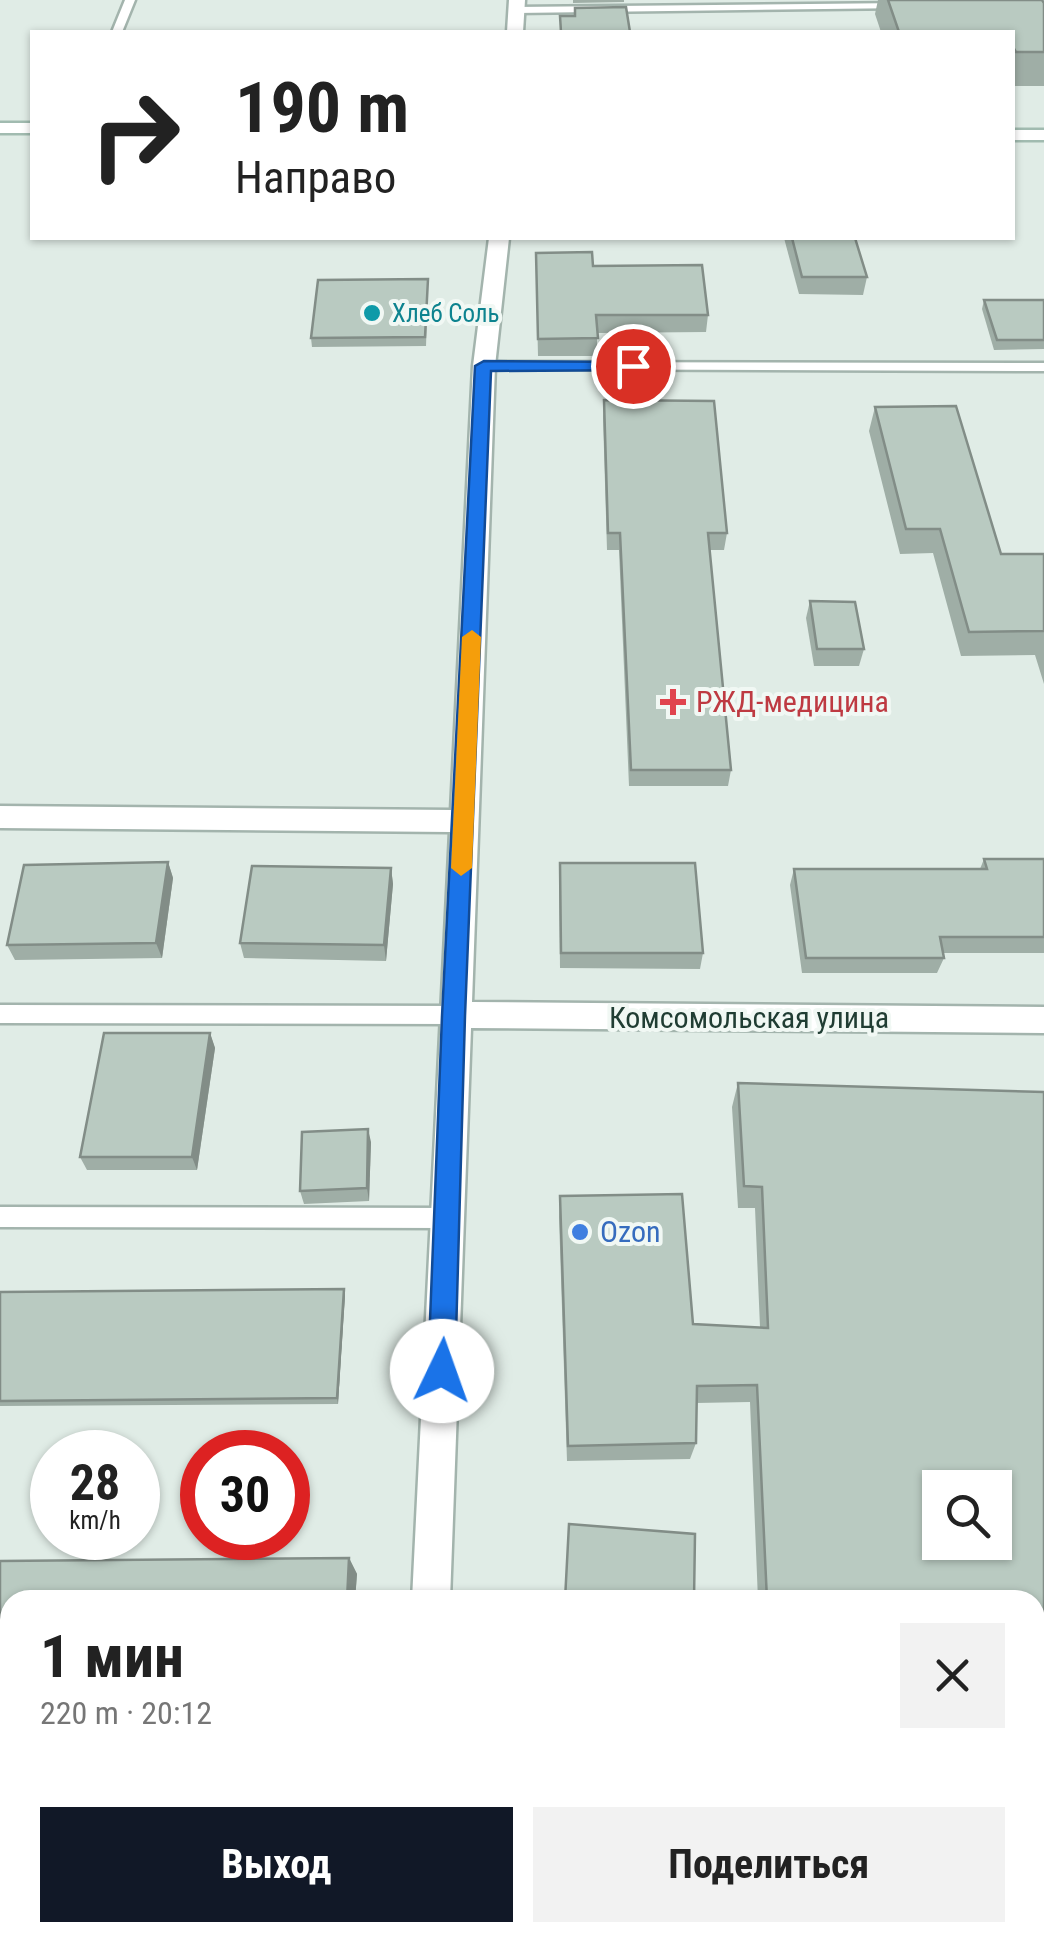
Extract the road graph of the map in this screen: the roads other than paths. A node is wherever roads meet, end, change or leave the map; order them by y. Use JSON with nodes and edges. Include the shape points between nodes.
{"nodes":[{"id":1,"x":130,"y":0,"type":"edge"},
{"id":2,"x":650,"y":3,"type":"edge"},
{"id":3,"x":851,"y":3,"type":"edge"},
{"id":4,"x":517,"y":5,"type":"edge"},
{"id":5,"x":919,"y":6,"type":"edge"},
{"id":6,"x":119,"y":30,"type":"edge"},
{"id":7,"x":515,"y":30,"type":"edge"},
{"id":8,"x":0,"y":128,"type":"edge"},
{"id":9,"x":30,"y":128,"type":"edge"},
{"id":10,"x":1015,"y":135,"type":"edge"},
{"id":11,"x":1044,"y":135,"type":"edge"},
{"id":12,"x":499,"y":240,"type":"edge"},
{"id":13,"x":484,"y":366,"type":"junction"},
{"id":14,"x":1044,"y":367,"type":"edge"},
{"id":15,"x":0,"y":817,"type":"edge"},
{"id":16,"x":464,"y":822,"type":"junction"},
{"id":17,"x":0,"y":1014,"type":"edge"},
{"id":18,"x":454,"y":1016,"type":"junction"},
{"id":19,"x":1044,"y":1020,"type":"edge"},
{"id":20,"x":0,"y":1217,"type":"edge"},
{"id":21,"x":449,"y":1218,"type":"junction"},
{"id":22,"x":431,"y":1590,"type":"edge"}],
"edges":[{"from":1,"to":6,"type":"lane"},
{"from":2,"to":3,"type":"lane"},
{"from":2,"to":4,"type":"lane"},
{"from":3,"to":5,"type":"lane"},
{"from":4,"to":7,"type":"street"},
{"from":8,"to":9,"type":"street"},
{"from":10,"to":11,"type":"street"},
{"from":12,"to":13,"type":"street"},
{"from":13,"to":14,"type":"lane"},
{"from":13,"to":16,"type":"street"},
{"from":15,"to":16,"type":"street"},
{"from":16,"to":18,"type":"street"},
{"from":17,"to":18,"type":"lane"},
{"from":18,"to":19,"type":"street","name":"Комсомольская улица"},
{"from":18,"to":21,"type":"street"},
{"from":20,"to":21,"type":"lane"},
{"from":21,"to":22,"type":"street"}]}
